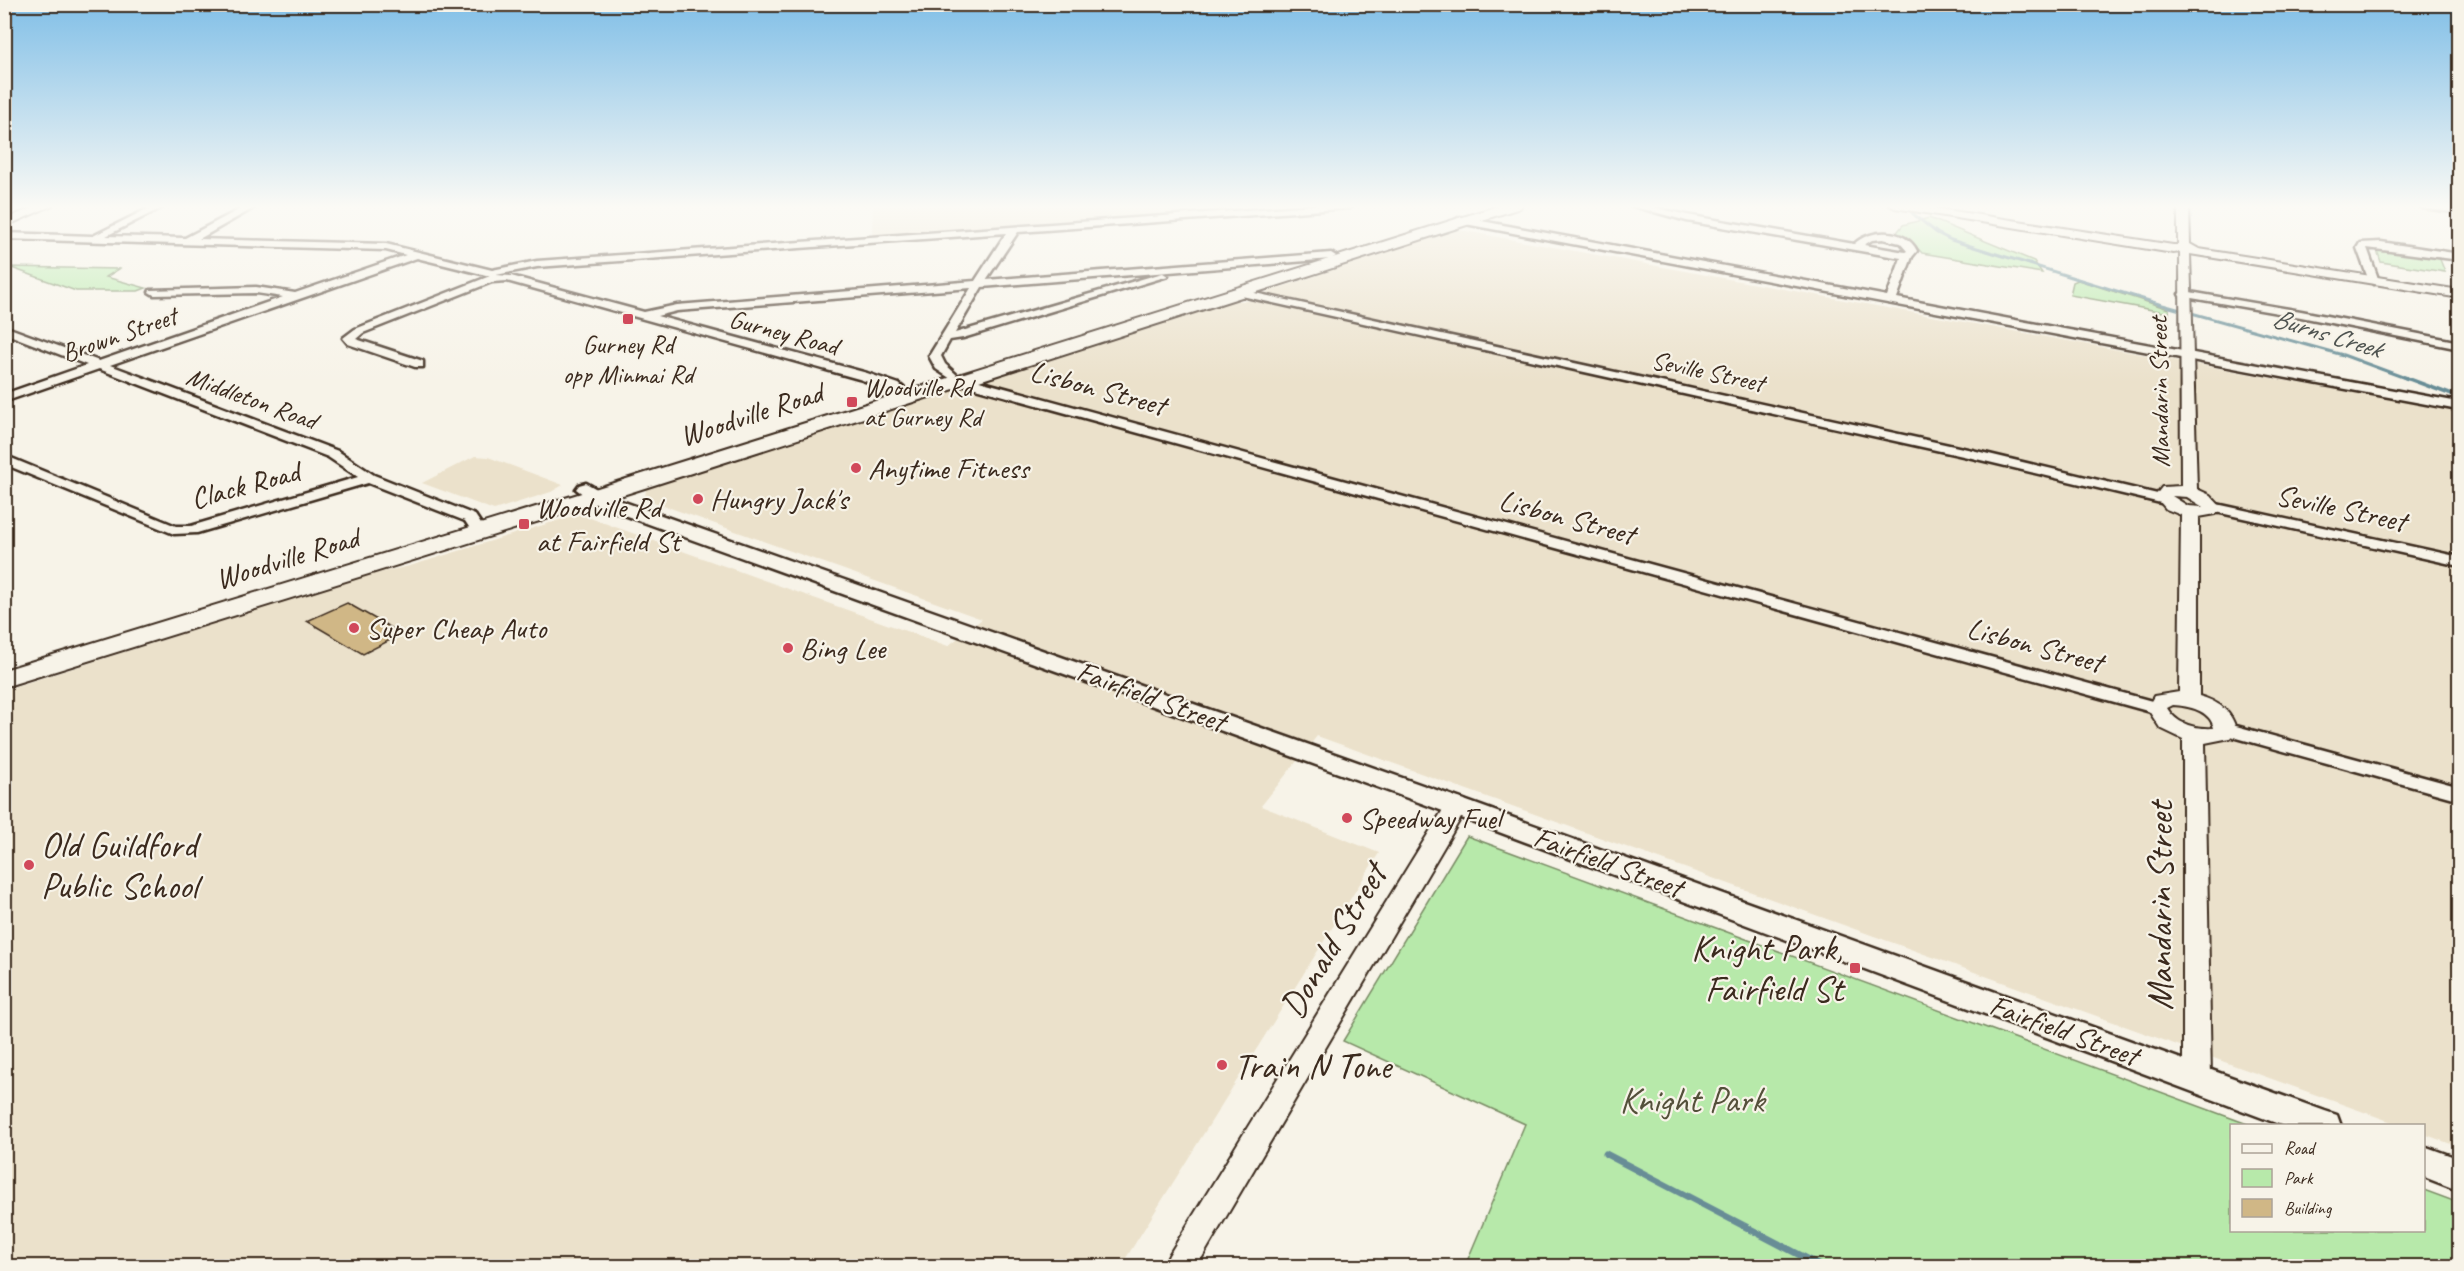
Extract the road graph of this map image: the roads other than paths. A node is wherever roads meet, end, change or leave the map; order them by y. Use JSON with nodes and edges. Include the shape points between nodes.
{"nodes":[{"id":1,"x":388,"y":264,"type":"edge"},
{"id":2,"x":452,"y":264,"type":"edge"},
{"id":3,"x":536,"y":264,"type":"edge"},
{"id":4,"x":991,"y":264,"type":"edge"},
{"id":5,"x":1216,"y":264,"type":"edge"},
{"id":6,"x":1305,"y":264,"type":"edge"},
{"id":7,"x":1325,"y":264,"type":"edge"},
{"id":8,"x":1699,"y":264,"type":"edge"},
{"id":9,"x":1904,"y":264,"type":"edge"},
{"id":10,"x":2184,"y":264,"type":"edge"},
{"id":11,"x":2268,"y":264,"type":"edge"},
{"id":12,"x":2368,"y":264,"type":"edge"},
{"id":13,"x":1179,"y":267,"type":"junction"},
{"id":14,"x":508,"y":274,"type":"junction"},
{"id":15,"x":491,"y":276,"type":"junction"},
{"id":16,"x":2374,"y":281,"type":"junction"},
{"id":17,"x":980,"y":284,"type":"junction"},
{"id":18,"x":154,"y":292,"type":"dead end"},
{"id":19,"x":1241,"y":292,"type":"junction"},
{"id":20,"x":2460,"y":294,"type":"edge"},
{"id":21,"x":295,"y":296,"type":"junction"},
{"id":22,"x":1891,"y":300,"type":"junction"},
{"id":23,"x":2185,"y":306,"type":"junction"},
{"id":24,"x":642,"y":316,"type":"junction"},
{"id":25,"x":4,"y":329,"type":"edge"},
{"id":26,"x":949,"y":337,"type":"junction"},
{"id":27,"x":2417,"y":338,"type":"junction"},
{"id":28,"x":2460,"y":346,"type":"edge"},
{"id":29,"x":2186,"y":355,"type":"junction"},
{"id":30,"x":2422,"y":355,"type":"dead end"},
{"id":31,"x":419,"y":364,"type":"dead end"},
{"id":32,"x":98,"y":365,"type":"junction"},
{"id":33,"x":956,"y":378,"type":"junction"},
{"id":34,"x":904,"y":394,"type":"junction"},
{"id":35,"x":4,"y":398,"type":"edge"},
{"id":36,"x":2453,"y":405,"type":"dead end"},
{"id":37,"x":4,"y":459,"type":"edge"},
{"id":38,"x":369,"y":478,"type":"junction"},
{"id":39,"x":591,"y":493,"type":"junction"},
{"id":40,"x":2165,"y":500,"type":"joint"},
{"id":41,"x":2189,"y":502,"type":"junction"},
{"id":42,"x":2211,"y":507,"type":"joint"},
{"id":43,"x":474,"y":524,"type":"junction"},
{"id":44,"x":2460,"y":562,"type":"edge"},
{"id":45,"x":4,"y":668,"type":"edge"},
{"id":46,"x":4,"y":679,"type":"edge"},
{"id":47,"x":2189,"y":700,"type":"junction"},
{"id":48,"x":2157,"y":708,"type":"junction"},
{"id":49,"x":2225,"y":729,"type":"junction"},
{"id":50,"x":2194,"y":734,"type":"junction"},
{"id":51,"x":2460,"y":794,"type":"edge"},
{"id":52,"x":1457,"y":806,"type":"junction"},
{"id":53,"x":2197,"y":1078,"type":"junction"},
{"id":54,"x":2322,"y":1124,"type":"edge"},
{"id":55,"x":2425,"y":1162,"type":"edge"},
{"id":56,"x":2460,"y":1175,"type":"edge"},
{"id":57,"x":1179,"y":1266,"type":"edge"}],
"edges":[{"from":1,"to":21,"type":"street","name":"Brown Street"},
{"from":2,"to":15,"type":"street","name":"Gurney Road"},
{"from":3,"to":14,"type":"street"},
{"from":4,"to":17,"type":"street"},
{"from":5,"to":13,"type":"street"},
{"from":6,"to":33,"type":"main road","name":"Woodville Road"},
{"from":7,"to":19,"type":"main road","name":"Woodville Road"},
{"from":8,"to":22,"type":"street"},
{"from":9,"to":22,"type":"street"},
{"from":10,"to":23,"type":"street","name":"Mandarin Street"},
{"from":11,"to":16,"type":"street"},
{"from":12,"to":16,"type":"street"},
{"from":13,"to":17,"type":"street"},
{"from":13,"to":26,"type":"street","via":[[1158,277]]},
{"from":14,"to":15,"type":"street","name":"Gurney Road"},
{"from":14,"to":24,"type":"street","name":"Gurney Road"},
{"from":15,"to":31,"type":"street","via":[[343,338]]},
{"from":16,"to":20,"type":"street"},
{"from":17,"to":24,"type":"street","via":[[677,308]]},
{"from":17,"to":26,"type":"street"},
{"from":18,"to":21,"type":"street","via":[[256,290]]},
{"from":19,"to":33,"type":"main road","name":"Woodville Road"},
{"from":19,"to":40,"type":"street","name":"Seville Street"},
{"from":21,"to":32,"type":"street","name":"Brown Street"},
{"from":22,"to":29,"type":"street"},
{"from":23,"to":27,"type":"street","via":[[2301,314]]},
{"from":23,"to":29,"type":"street","name":"Mandarin Street"},
{"from":24,"to":34,"type":"street","name":"Gurney Road","via":[[863,376]]},
{"from":25,"to":32,"type":"street","name":"Middleton Road"},
{"from":26,"to":33,"type":"street","via":[[935,356],[940,366]]},
{"from":27,"to":28,"type":"street"},
{"from":27,"to":30,"type":"street"},
{"from":29,"to":36,"type":"street"},
{"from":29,"to":41,"type":"street","name":"Mandarin Street"},
{"from":32,"to":35,"type":"street","name":"Brown Street"},
{"from":32,"to":38,"type":"street","name":"Middleton Road","via":[[333,454]]},
{"from":33,"to":34,"type":"main road","name":"Woodville Road"},
{"from":33,"to":48,"type":"street","name":"Lisbon Street"},
{"from":34,"to":39,"type":"main road","name":"Woodville Road"},
{"from":37,"to":38,"type":"street","name":"Clack Road","via":[[174,530],[192,530]]},
{"from":38,"to":43,"type":"street","name":"Middleton Road","via":[[470,518]]},
{"from":39,"to":43,"type":"main road","name":"Woodville Road"},
{"from":39,"to":46,"type":"main road","name":"Woodville Road"},
{"from":39,"to":52,"type":"main road","name":"Fairfield Street"},
{"from":40,"to":41,"type":"street","via":[[2172,505]]},
{"from":41,"to":42,"type":"street","via":[[2205,512]]},
{"from":41,"to":47,"type":"street","name":"Mandarin Street"},
{"from":42,"to":44,"type":"street","name":"Seville Street"},
{"from":43,"to":45,"type":"main road","name":"Woodville Road"},
{"from":47,"to":48,"type":"street","via":[[2166,699]]},
{"from":47,"to":49,"type":"street","via":[[2216,713]]},
{"from":48,"to":50,"type":"street","via":[[2173,726]]},
{"from":49,"to":50,"type":"street","via":[[2215,736]]},
{"from":49,"to":51,"type":"street"},
{"from":50,"to":53,"type":"street","name":"Mandarin Street"},
{"from":52,"to":53,"type":"main road","name":"Fairfield Street"},
{"from":52,"to":57,"type":"street","name":"Donald Street"},
{"from":53,"to":54,"type":"main road","name":"Fairfield Street"},
{"from":55,"to":56,"type":"main road"}]}
